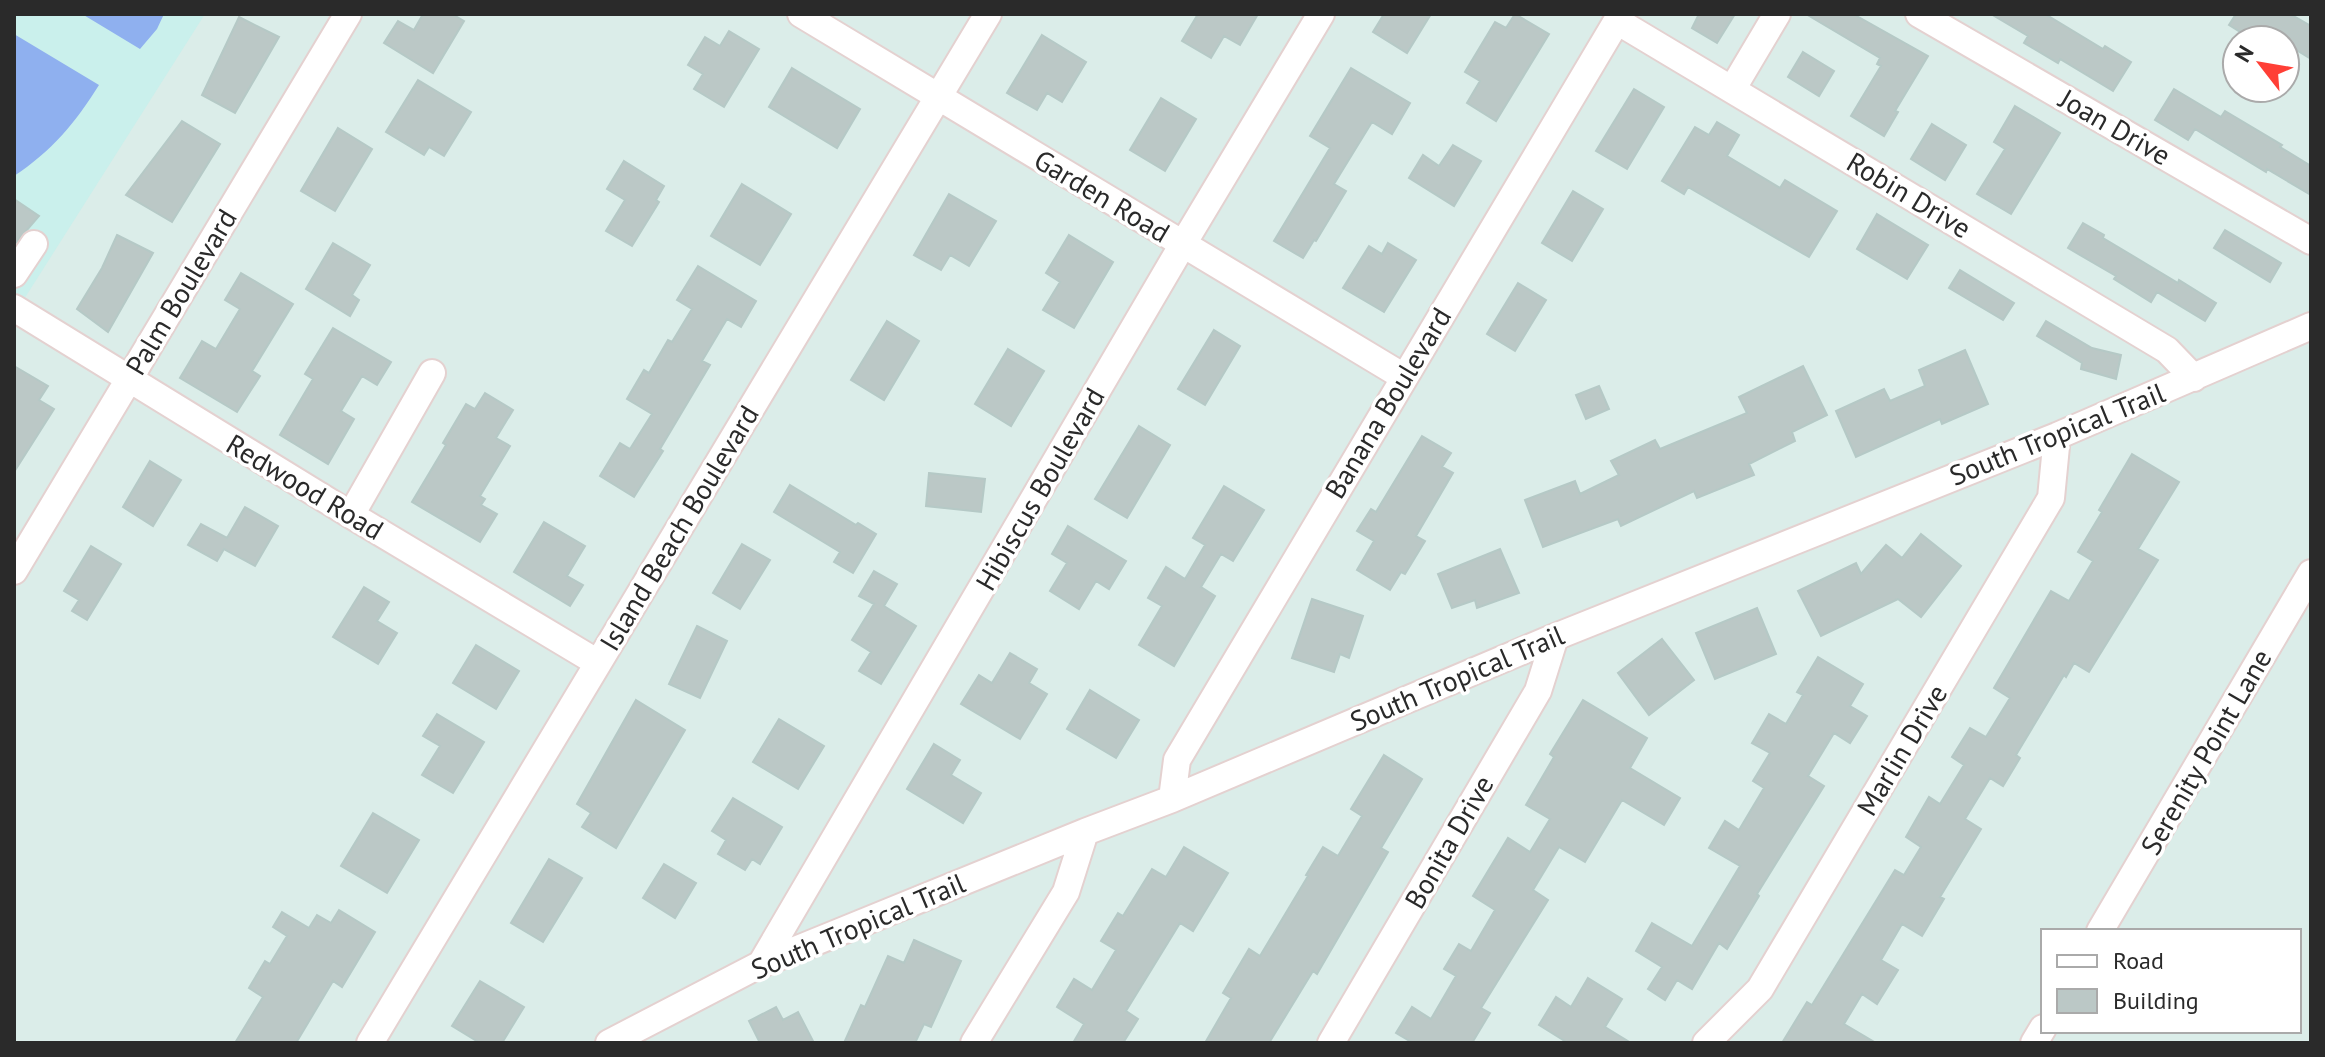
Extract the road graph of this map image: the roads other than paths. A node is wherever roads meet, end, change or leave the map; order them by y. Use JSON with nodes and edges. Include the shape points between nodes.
{"nodes":[{"id":1,"x":348,"y":14,"type":"edge"},
{"id":2,"x":801,"y":14,"type":"edge"},
{"id":3,"x":988,"y":14,"type":"edge"},
{"id":4,"x":1321,"y":14,"type":"edge"},
{"id":5,"x":1777,"y":14,"type":"edge"},
{"id":6,"x":1919,"y":14,"type":"edge"},
{"id":7,"x":1619,"y":17,"type":"edge"},
{"id":8,"x":1733,"y":88,"type":"junction"},
{"id":9,"x":938,"y":98,"type":"junction"},
{"id":10,"x":2311,"y":241,"type":"edge"},
{"id":11,"x":34,"y":244,"type":"dead end"},
{"id":12,"x":1183,"y":244,"type":"junction"},
{"id":13,"x":14,"y":274,"type":"edge"},
{"id":14,"x":14,"y":308,"type":"edge"},
{"id":15,"x":2311,"y":326,"type":"edge"},
{"id":16,"x":432,"y":373,"type":"dead end"},
{"id":17,"x":1404,"y":377,"type":"junction"},
{"id":18,"x":2194,"y":378,"type":"junction"},
{"id":19,"x":129,"y":379,"type":"junction"},
{"id":20,"x":2057,"y":436,"type":"junction"},
{"id":21,"x":351,"y":515,"type":"junction"},
{"id":22,"x":14,"y":571,"type":"edge"},
{"id":23,"x":2311,"y":573,"type":"edge"},
{"id":24,"x":1555,"y":637,"type":"junction"},
{"id":25,"x":598,"y":663,"type":"junction"},
{"id":26,"x":1172,"y":799,"type":"junction"},
{"id":27,"x":1085,"y":832,"type":"junction"},
{"id":28,"x":2101,"y":929,"type":"edge"},
{"id":29,"x":761,"y":964,"type":"junction"},
{"id":30,"x":370,"y":1043,"type":"edge"},
{"id":31,"x":609,"y":1043,"type":"edge"},
{"id":32,"x":974,"y":1043,"type":"edge"},
{"id":33,"x":1331,"y":1043,"type":"edge"},
{"id":34,"x":1706,"y":1043,"type":"edge"}],
"edges":[{"from":1,"to":19,"type":"street","name":"Palm Boulevard"},
{"from":2,"to":9,"type":"street","name":"Garden Road"},
{"from":3,"to":9,"type":"street","name":"Island Beach Boulevard"},
{"from":4,"to":12,"type":"street","name":"Hibiscus Boulevard"},
{"from":5,"to":8,"type":"street"},
{"from":6,"to":10,"type":"street","name":"Joan Drive"},
{"from":7,"to":8,"type":"street","name":"Robin Drive"},
{"from":7,"to":17,"type":"street","name":"Banana Boulevard"},
{"from":8,"to":18,"type":"street","name":"Robin Drive","via":[[2167,350]]},
{"from":9,"to":12,"type":"street","name":"Garden Road"},
{"from":9,"to":25,"type":"street","name":"Island Beach Boulevard"},
{"from":11,"to":13,"type":"street"},
{"from":12,"to":17,"type":"street","name":"Garden Road"},
{"from":12,"to":29,"type":"street","name":"Hibiscus Boulevard"},
{"from":14,"to":19,"type":"street","name":"Redwood Road"},
{"from":15,"to":18,"type":"street","name":"South Tropical Trail"},
{"from":16,"to":21,"type":"street"},
{"from":17,"to":26,"type":"street","name":"Banana Boulevard","via":[[1177,760]]},
{"from":18,"to":20,"type":"street","name":"South Tropical Trail"},
{"from":19,"to":21,"type":"street","name":"Redwood Road"},
{"from":19,"to":22,"type":"street","name":"Palm Boulevard"},
{"from":20,"to":24,"type":"street","name":"South Tropical Trail"},
{"from":20,"to":34,"type":"street","name":"Marlin Drive","via":[[2051,498],[1760,989]]},
{"from":21,"to":25,"type":"street","name":"Redwood Road"},
{"from":23,"to":28,"type":"street","name":"Serenity Point Lane"},
{"from":24,"to":26,"type":"street","name":"South Tropical Trail"},
{"from":24,"to":33,"type":"street","name":"Bonita Drive","via":[[1538,691]]},
{"from":25,"to":30,"type":"street","name":"Island Beach Boulevard"},
{"from":26,"to":27,"type":"street","name":"South Tropical Trail"},
{"from":27,"to":29,"type":"street","name":"South Tropical Trail"},
{"from":27,"to":32,"type":"street","via":[[1066,892]]},
{"from":29,"to":31,"type":"street","name":"South Tropical Trail"}]}
